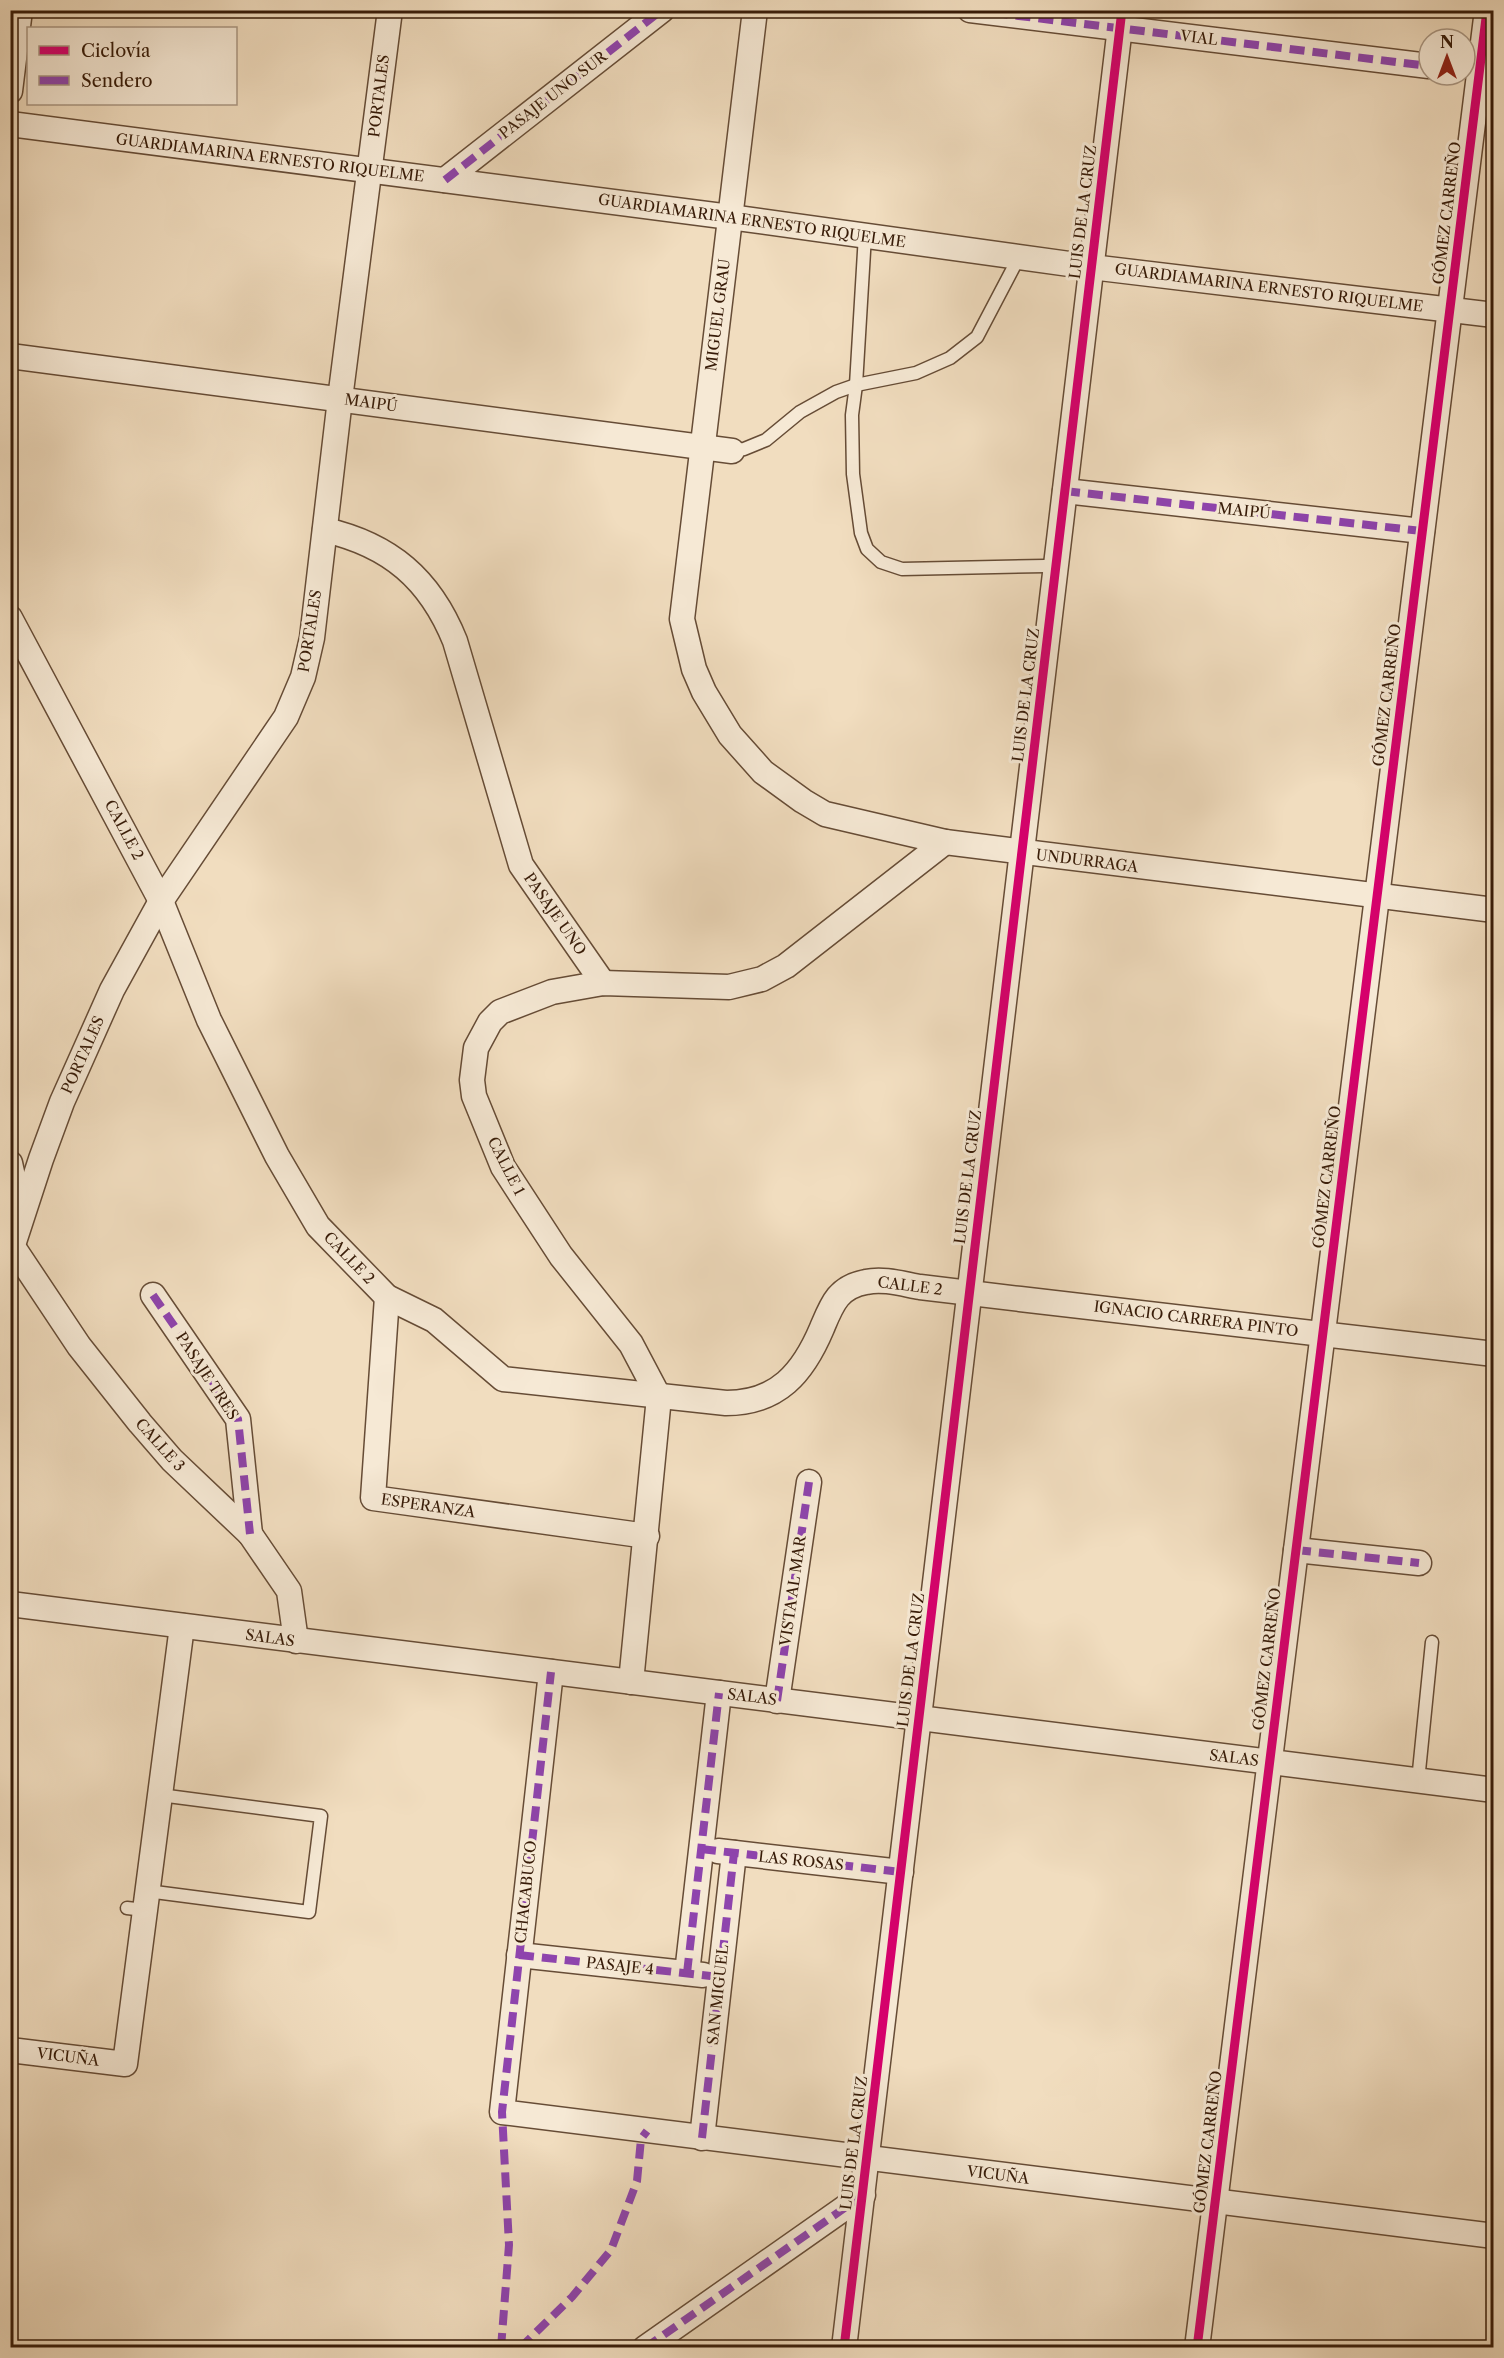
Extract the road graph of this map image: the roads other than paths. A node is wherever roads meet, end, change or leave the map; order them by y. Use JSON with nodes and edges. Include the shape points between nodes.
{"nodes":[{"id":1,"x":20,"y":10,"type":"edge"},
{"id":2,"x":390,"y":10,"type":"edge"},
{"id":3,"x":662,"y":10,"type":"edge"},
{"id":4,"x":755,"y":10,"type":"edge"},
{"id":5,"x":970,"y":10,"type":"edge"},
{"id":6,"x":1487,"y":10,"type":"edge"},
{"id":7,"x":1120,"y":20,"type":"edge"},
{"id":8,"x":1477,"y":51,"type":"edge"},
{"id":9,"x":1417,"y":64,"type":"edge"},
{"id":10,"x":1471,"y":87,"type":"edge"},
{"id":11,"x":10,"y":91,"type":"edge"},
{"id":12,"x":10,"y":124,"type":"edge"},
{"id":13,"x":369,"y":170,"type":"junction"},
{"id":14,"x":445,"y":180,"type":"junction"},
{"id":15,"x":730,"y":217,"type":"junction"},
{"id":16,"x":865,"y":235,"type":"junction"},
{"id":17,"x":1019,"y":257,"type":"junction"},
{"id":18,"x":1091,"y":267,"type":"junction"},
{"id":19,"x":1450,"y":310,"type":"junction"},
{"id":20,"x":1494,"y":315,"type":"edge"},
{"id":21,"x":10,"y":356,"type":"edge"},
{"id":22,"x":856,"y":385,"type":"junction"},
{"id":23,"x":340,"y":399,"type":"junction"},
{"id":24,"x":702,"y":447,"type":"junction"},
{"id":25,"x":732,"y":451,"type":"joint"},
{"id":26,"x":1065,"y":491,"type":"junction"},
{"id":27,"x":325,"y":530,"type":"junction"},
{"id":28,"x":1422,"y":531,"type":"junction"},
{"id":29,"x":1045,"y":566,"type":"dead end"},
{"id":30,"x":10,"y":618,"type":"edge"},
{"id":31,"x":682,"y":619,"type":"joint"},
{"id":32,"x":945,"y":842,"type":"junction"},
{"id":33,"x":1022,"y":853,"type":"junction"},
{"id":34,"x":1377,"y":896,"type":"junction"},
{"id":35,"x":161,"y":901,"type":"junction"},
{"id":36,"x":1494,"y":910,"type":"edge"},
{"id":37,"x":603,"y":983,"type":"junction"},
{"id":38,"x":10,"y":1163,"type":"edge"},
{"id":39,"x":22,"y":1217,"type":"junction"},
{"id":40,"x":12,"y":1251,"type":"edge"},
{"id":41,"x":970,"y":1293,"type":"junction"},
{"id":42,"x":153,"y":1295,"type":"dead end"},
{"id":43,"x":387,"y":1297,"type":"junction"},
{"id":44,"x":1323,"y":1334,"type":"junction"},
{"id":45,"x":1494,"y":1354,"type":"edge"},
{"id":46,"x":659,"y":1396,"type":"junction"},
{"id":47,"x":809,"y":1482,"type":"dead end"},
{"id":48,"x":249,"y":1534,"type":"junction"},
{"id":49,"x":647,"y":1536,"type":"junction"},
{"id":50,"x":1296,"y":1550,"type":"junction"},
{"id":51,"x":1419,"y":1563,"type":"dead end"},
{"id":52,"x":10,"y":1604,"type":"edge"},
{"id":53,"x":182,"y":1626,"type":"junction"},
{"id":54,"x":296,"y":1641,"type":"junction"},
{"id":55,"x":1432,"y":1642,"type":"dead end"},
{"id":56,"x":551,"y":1672,"type":"junction"},
{"id":57,"x":631,"y":1682,"type":"junction"},
{"id":58,"x":719,"y":1693,"type":"junction"},
{"id":59,"x":777,"y":1701,"type":"junction"},
{"id":60,"x":920,"y":1718,"type":"junction"},
{"id":61,"x":1270,"y":1762,"type":"junction"},
{"id":62,"x":1418,"y":1780,"type":"junction"},
{"id":63,"x":1494,"y":1790,"type":"edge"},
{"id":64,"x":160,"y":1795,"type":"junction"},
{"id":65,"x":701,"y":1849,"type":"junction"},
{"id":66,"x":734,"y":1853,"type":"junction"},
{"id":67,"x":902,"y":1872,"type":"junction"},
{"id":68,"x":140,"y":1903,"type":"junction"},
{"id":69,"x":519,"y":1954,"type":"junction"},
{"id":70,"x":687,"y":1973,"type":"junction"},
{"id":71,"x":720,"y":1977,"type":"junction"},
{"id":72,"x":10,"y":2050,"type":"edge"},
{"id":73,"x":502,"y":2112,"type":"joint"},
{"id":74,"x":702,"y":2138,"type":"junction"},
{"id":75,"x":867,"y":2159,"type":"junction"},
{"id":76,"x":863,"y":2195,"type":"junction"},
{"id":77,"x":1215,"y":2201,"type":"junction"},
{"id":78,"x":1494,"y":2236,"type":"edge"},
{"id":79,"x":841,"y":2344,"type":"edge"},
{"id":80,"x":645,"y":2348,"type":"edge"},
{"id":81,"x":1197,"y":2348,"type":"edge"}],
"edges":[{"from":1,"to":11,"type":"street"},
{"from":2,"to":13,"type":"street","name":"PORTALES"},
{"from":3,"to":14,"type":"street","name":"PASAJE UNO SUR"},
{"from":4,"to":15,"type":"street","name":"MIGUEL GRAU"},
{"from":5,"to":7,"type":"street","name":"VIAL"},
{"from":6,"to":8,"type":"street","name":"GÓMEZ CARREÑO"},
{"from":7,"to":9,"type":"street","name":"VIAL"},
{"from":7,"to":18,"type":"street","name":"LUIS DE LA CRUZ"},
{"from":10,"to":19,"type":"street","name":"GÓMEZ CARREÑO"},
{"from":12,"to":13,"type":"street","name":"GUARDIAMARINA ERNESTO RIQUELME"},
{"from":13,"to":14,"type":"street","name":"GUARDIAMARINA ERNESTO RIQUELME"},
{"from":13,"to":23,"type":"street","name":"PORTALES"},
{"from":14,"to":15,"type":"street","name":"GUARDIAMARINA ERNESTO RIQUELME"},
{"from":15,"to":16,"type":"street","name":"GUARDIAMARINA ERNESTO RIQUELME"},
{"from":15,"to":24,"type":"street","name":"MIGUEL GRAU"},
{"from":16,"to":17,"type":"street","name":"GUARDIAMARINA ERNESTO RIQUELME"},
{"from":16,"to":22,"type":"lane"},
{"from":17,"to":18,"type":"street","name":"GUARDIAMARINA ERNESTO RIQUELME"},
{"from":17,"to":22,"type":"lane","via":[[976,338],[964,348],[916,373]]},
{"from":18,"to":19,"type":"street","name":"GUARDIAMARINA ERNESTO RIQUELME"},
{"from":18,"to":26,"type":"street","name":"LUIS DE LA CRUZ"},
{"from":19,"to":20,"type":"street","name":"GUARDIAMARINA ERNESTO RIQUELME"},
{"from":19,"to":28,"type":"street","name":"GÓMEZ CARREÑO"},
{"from":21,"to":23,"type":"street","name":"MAIPÚ"},
{"from":22,"to":25,"type":"lane","via":[[818,401],[766,440]]},
{"from":22,"to":29,"type":"lane","via":[[853,474],[861,533],[873,556],[902,569]]},
{"from":23,"to":24,"type":"street","name":"MAIPÚ"},
{"from":23,"to":27,"type":"street","name":"PORTALES"},
{"from":24,"to":25,"type":"street","name":"MAIPÚ"},
{"from":24,"to":31,"type":"street","name":"MIGUEL GRAU"},
{"from":26,"to":28,"type":"street","name":"MAIPÚ"},
{"from":26,"to":33,"type":"street","name":"LUIS DE LA CRUZ"},
{"from":27,"to":35,"type":"street","name":"PORTALES","via":[[312,638],[296,697]]},
{"from":27,"to":37,"type":"street","name":"PASAJE UNO","via":[[357,539],[387,554],[405,566],[435,600],[455,641],[521,865]]},
{"from":28,"to":34,"type":"street","name":"GÓMEZ CARREÑO"},
{"from":30,"to":35,"type":"street","name":"CALLE 2"},
{"from":31,"to":32,"type":"street","name":"UNDURRAGA","via":[[704,692],[730,735],[763,772],[825,813]]},
{"from":32,"to":33,"type":"street","name":"UNDURRAGA"},
{"from":32,"to":37,"type":"street","via":[[786,966],[762,980],[729,987]]},
{"from":33,"to":34,"type":"street","name":"UNDURRAGA"},
{"from":33,"to":41,"type":"street","name":"LUIS DE LA CRUZ"},
{"from":34,"to":36,"type":"street","name":"UNDURRAGA"},
{"from":34,"to":44,"type":"street","name":"GÓMEZ CARREÑO"},
{"from":35,"to":39,"type":"street","name":"PORTALES","via":[[86,1046]]},
{"from":35,"to":43,"type":"street","name":"CALLE 2","via":[[209,1020],[277,1156],[318,1226]]},
{"from":37,"to":46,"type":"street","name":"CALLE 1","via":[[552,992],[500,1012],[476,1048],[472,1080],[479,1111],[503,1167],[561,1256],[631,1344]]},
{"from":38,"to":39,"type":"street"},
{"from":39,"to":40,"type":"street","name":"PORTALES"},
{"from":40,"to":48,"type":"street","name":"CALLE 3","via":[[140,1423],[172,1460]]},
{"from":41,"to":44,"type":"street","name":"IGNACIO CARRERA PINTO"},
{"from":41,"to":46,"type":"street","name":"CALLE 2","via":[[880,1281],[856,1285],[836,1299],[803,1365],[777,1390],[739,1403]]},
{"from":41,"to":60,"type":"street","name":"LUIS DE LA CRUZ"},
{"from":42,"to":48,"type":"street","name":"PASAJE TRES","via":[[238,1419]]},
{"from":43,"to":46,"type":"street","name":"CALLE 2","via":[[434,1320],[504,1379]]},
{"from":43,"to":49,"type":"street","name":"ESPERANZA","via":[[373,1498]]},
{"from":44,"to":45,"type":"street","name":"IGNACIO CARRERA PINTO"},
{"from":44,"to":50,"type":"street","name":"GÓMEZ CARREÑO"},
{"from":46,"to":49,"type":"street"},
{"from":47,"to":59,"type":"street","name":"VISTA AL MAR"},
{"from":48,"to":54,"type":"street","name":"CALLE 3","via":[[288,1591]]},
{"from":49,"to":57,"type":"street"},
{"from":50,"to":51,"type":"street"},
{"from":50,"to":61,"type":"street","name":"GÓMEZ CARREÑO"},
{"from":52,"to":53,"type":"street","name":"SALAS"},
{"from":53,"to":54,"type":"street","name":"SALAS"},
{"from":53,"to":64,"type":"street"},
{"from":54,"to":56,"type":"street","name":"SALAS"},
{"from":55,"to":62,"type":"lane"},
{"from":56,"to":57,"type":"street","name":"SALAS"},
{"from":56,"to":69,"type":"street","name":"CHACABUCO"},
{"from":57,"to":58,"type":"street","name":"SALAS"},
{"from":58,"to":59,"type":"street","name":"SALAS"},
{"from":58,"to":65,"type":"street"},
{"from":59,"to":60,"type":"street","name":"SALAS"},
{"from":60,"to":61,"type":"street","name":"SALAS"},
{"from":60,"to":67,"type":"street","name":"LUIS DE LA CRUZ"},
{"from":61,"to":62,"type":"street","name":"SALAS"},
{"from":61,"to":77,"type":"street","name":"GÓMEZ CARREÑO"},
{"from":62,"to":63,"type":"street","name":"SALAS"},
{"from":64,"to":68,"type":"street"},
{"from":64,"to":68,"type":"lane","via":[[321,1816],[309,1912]]},
{"from":65,"to":66,"type":"street","name":"LAS ROSAS"},
{"from":65,"to":70,"type":"street"},
{"from":66,"to":67,"type":"street","name":"LAS ROSAS"},
{"from":66,"to":71,"type":"street","name":"SAN MIGUEL"},
{"from":67,"to":75,"type":"street","name":"LUIS DE LA CRUZ"},
{"from":68,"to":72,"type":"street","name":"VICUÑA","via":[[125,2064]]},
{"from":69,"to":70,"type":"street","name":"PASAJE 4"},
{"from":69,"to":73,"type":"street","name":"CHACABUCO"},
{"from":70,"to":71,"type":"street","name":"PASAJE 4"},
{"from":71,"to":74,"type":"street","name":"SAN MIGUEL"},
{"from":73,"to":74,"type":"street","name":"VICUÑA"},
{"from":74,"to":75,"type":"street","name":"VICUÑA"},
{"from":75,"to":76,"type":"street","name":"LUIS DE LA CRUZ"},
{"from":75,"to":77,"type":"street","name":"VICUÑA"},
{"from":76,"to":79,"type":"street","name":"LUIS DE LA CRUZ"},
{"from":76,"to":80,"type":"street"},
{"from":77,"to":78,"type":"street","name":"VICUÑA"},
{"from":77,"to":81,"type":"street","name":"GÓMEZ CARREÑO"}]}
